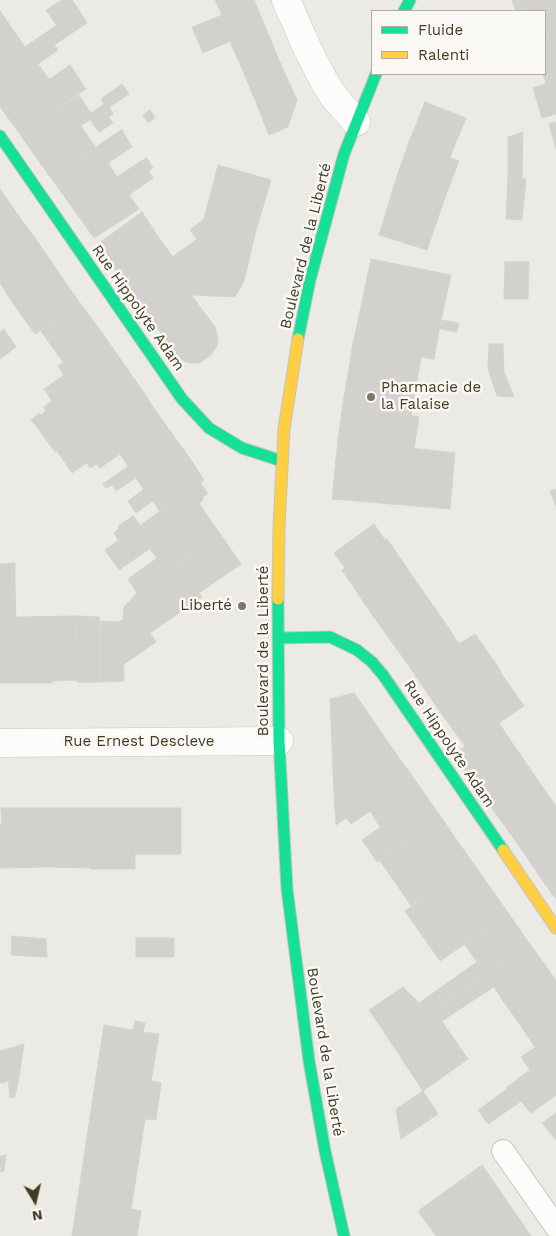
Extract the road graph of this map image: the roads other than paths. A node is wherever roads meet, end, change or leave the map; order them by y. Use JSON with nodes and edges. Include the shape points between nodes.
{"nodes":[{"id":1,"x":286,"y":0,"type":"edge"},
{"id":2,"x":376,"y":75,"type":"edge"},
{"id":3,"x":356,"y":122,"type":"junction"},
{"id":4,"x":0,"y":136,"type":"edge"},
{"id":5,"x":282,"y":461,"type":"junction"},
{"id":6,"x":278,"y":638,"type":"junction"},
{"id":7,"x":279,"y":741,"type":"junction"},
{"id":8,"x":0,"y":743,"type":"edge"},
{"id":9,"x":556,"y":928,"type":"edge"},
{"id":10,"x":503,"y":1151,"type":"dead end"},
{"id":11,"x":556,"y":1227,"type":"edge"},
{"id":12,"x":344,"y":1236,"type":"edge"}],
"edges":[{"from":1,"to":3,"type":"street","via":[[324,81]]},
{"from":2,"to":3,"type":"main road","name":"Boulevard de la Liberté"},
{"from":3,"to":5,"type":"main road","name":"Boulevard de la Liberté","via":[[335,184],[310,280],[288,399]]},
{"from":4,"to":5,"type":"main road","name":"Rue Hippolyte Adam","via":[[182,399],[209,428],[242,448]]},
{"from":5,"to":6,"type":"main road","name":"Boulevard de la Liberté"},
{"from":6,"to":7,"type":"main road","name":"Boulevard de la Liberté"},
{"from":6,"to":9,"type":"main road","name":"Rue Hippolyte Adam","via":[[330,637],[352,647],[372,662]]},
{"from":7,"to":8,"type":"street","name":"Rue Ernest Descleve"},
{"from":7,"to":12,"type":"main road","name":"Boulevard de la Liberté","via":[[288,890],[303,1020],[325,1151]]},
{"from":10,"to":11,"type":"lane"}]}
